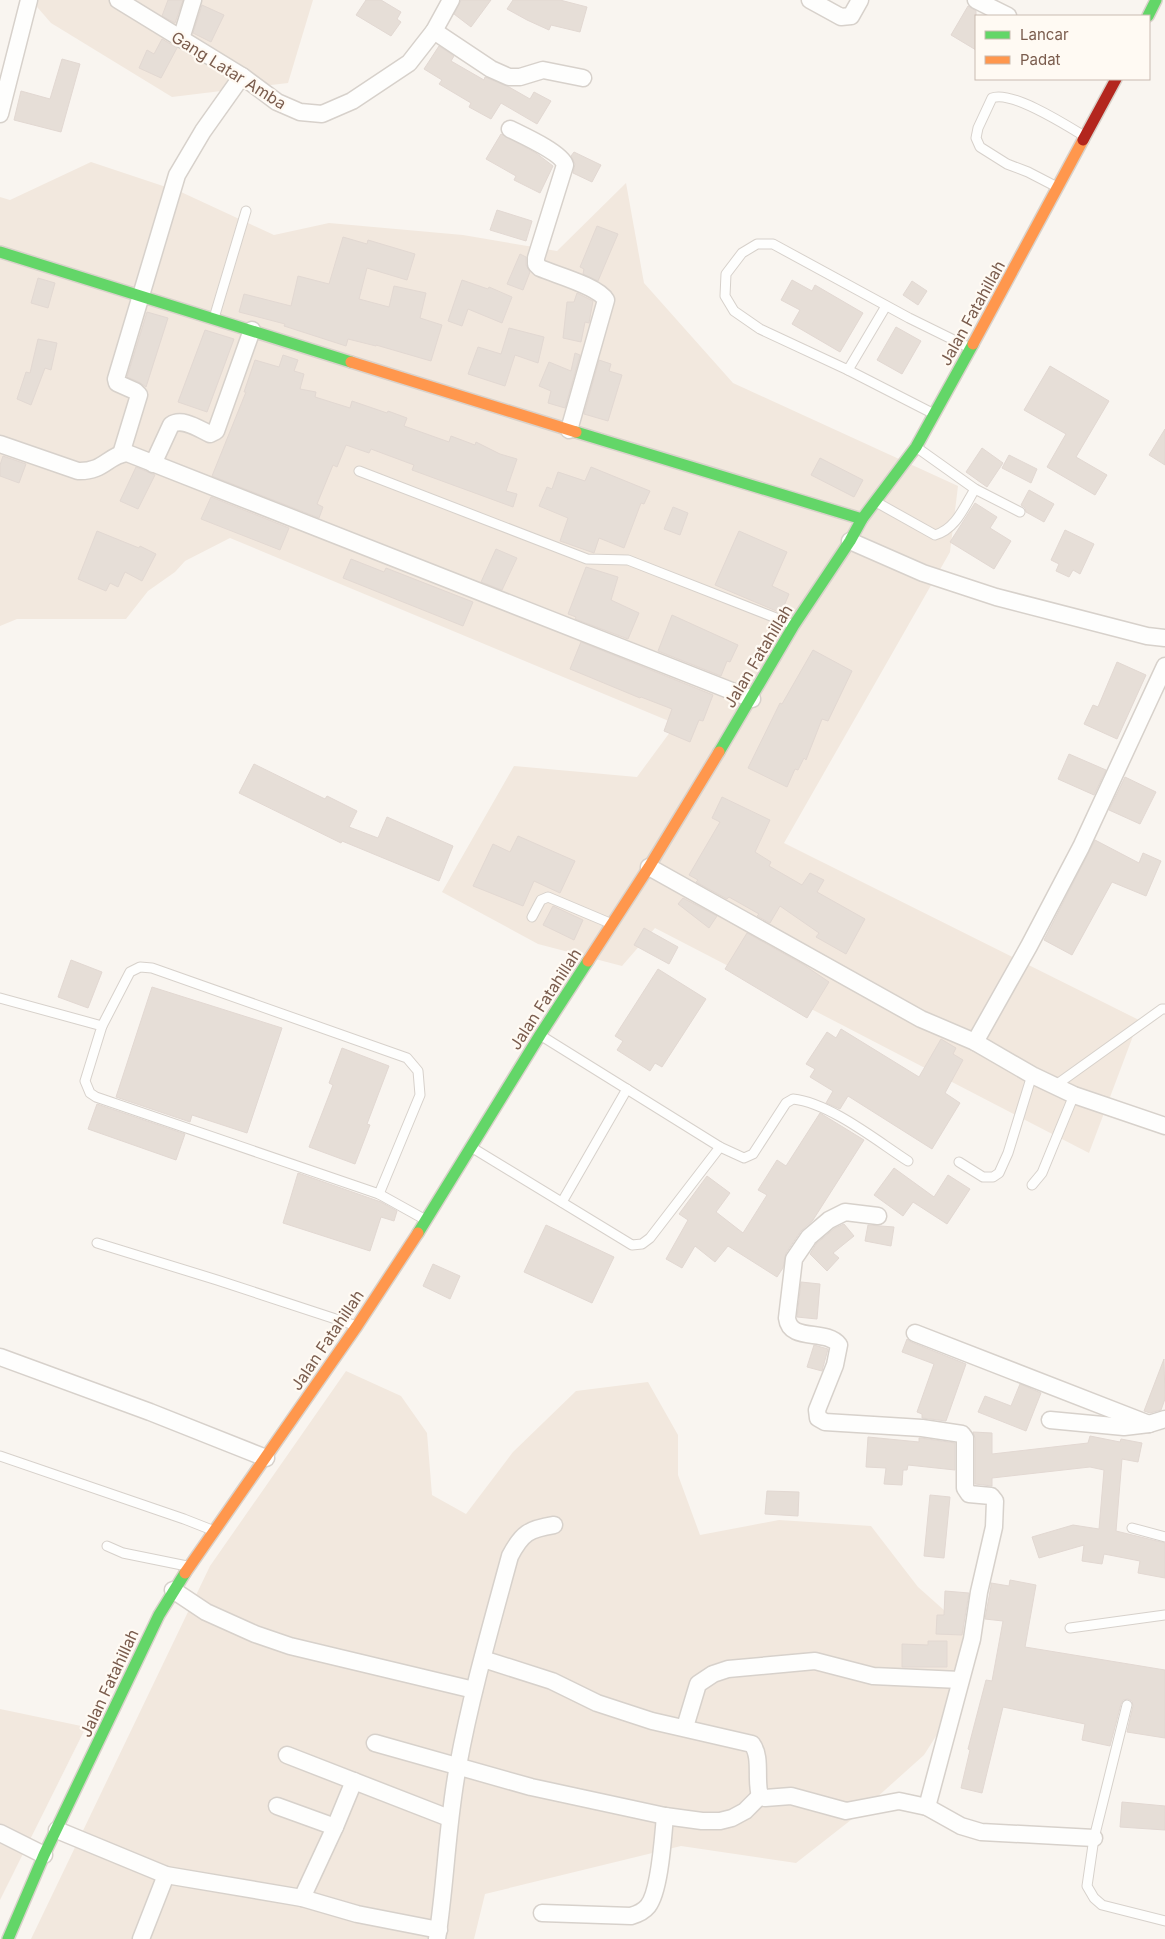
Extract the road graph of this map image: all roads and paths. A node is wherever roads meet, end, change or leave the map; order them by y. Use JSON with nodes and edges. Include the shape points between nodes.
{"nodes":[{"id":1,"x":29,"y":0,"type":"edge"},
{"id":2,"x":118,"y":0,"type":"edge"},
{"id":3,"x":193,"y":0,"type":"edge"},
{"id":4,"x":451,"y":0,"type":"edge"},
{"id":5,"x":810,"y":0,"type":"edge"},
{"id":6,"x":860,"y":0,"type":"edge"},
{"id":7,"x":976,"y":0,"type":"edge"},
{"id":8,"x":1156,"y":0,"type":"edge"},
{"id":9,"x":1006,"y":15,"type":"edge"},
{"id":10,"x":1148,"y":15,"type":"edge"},
{"id":11,"x":434,"y":31,"type":"junction"},
{"id":12,"x":181,"y":39,"type":"junction"},
{"id":13,"x":242,"y":76,"type":"junction"},
{"id":14,"x":583,"y":78,"type":"dead end"},
{"id":15,"x":1115,"y":80,"type":"edge"},
{"id":16,"x":0,"y":114,"type":"edge"},
{"id":17,"x":510,"y":129,"type":"dead end"},
{"id":18,"x":1086,"y":137,"type":"junction"},
{"id":19,"x":1058,"y":188,"type":"junction"},
{"id":20,"x":246,"y":211,"type":"dead end"},
{"id":21,"x":0,"y":252,"type":"edge"},
{"id":22,"x":142,"y":296,"type":"junction"},
{"id":23,"x":886,"y":306,"type":"junction"},
{"id":24,"x":214,"y":318,"type":"junction"},
{"id":25,"x":252,"y":330,"type":"junction"},
{"id":26,"x":971,"y":349,"type":"junction"},
{"id":27,"x":848,"y":370,"type":"junction"},
{"id":28,"x":934,"y":414,"type":"junction"},
{"id":29,"x":569,"y":430,"type":"junction"},
{"id":30,"x":0,"y":444,"type":"edge"},
{"id":31,"x":916,"y":447,"type":"junction"},
{"id":32,"x":121,"y":454,"type":"junction"},
{"id":33,"x":154,"y":464,"type":"junction"},
{"id":34,"x":359,"y":471,"type":"dead end"},
{"id":35,"x":974,"y":490,"type":"junction"},
{"id":36,"x":876,"y":501,"type":"junction"},
{"id":37,"x":1020,"y":512,"type":"dead end"},
{"id":38,"x":862,"y":519,"type":"junction"},
{"id":39,"x":850,"y":541,"type":"junction"},
{"id":40,"x":794,"y":625,"type":"junction"},
{"id":41,"x":1165,"y":638,"type":"edge"},
{"id":42,"x":1165,"y":666,"type":"edge"},
{"id":43,"x":752,"y":699,"type":"junction"},
{"id":44,"x":649,"y":866,"type":"junction"},
{"id":45,"x":532,"y":917,"type":"dead end"},
{"id":46,"x":612,"y":924,"type":"junction"},
{"id":47,"x":0,"y":998,"type":"edge"},
{"id":48,"x":1165,"y":1009,"type":"edge"},
{"id":49,"x":102,"y":1026,"type":"junction"},
{"id":50,"x":540,"y":1034,"type":"junction"},
{"id":51,"x":974,"y":1042,"type":"junction"},
{"id":52,"x":1032,"y":1075,"type":"junction"},
{"id":53,"x":1056,"y":1085,"type":"junction"},
{"id":54,"x":627,"y":1089,"type":"junction"},
{"id":55,"x":1074,"y":1095,"type":"junction"},
{"id":56,"x":1165,"y":1126,"type":"edge"},
{"id":57,"x":471,"y":1146,"type":"junction"},
{"id":58,"x":720,"y":1147,"type":"junction"},
{"id":59,"x":908,"y":1161,"type":"dead end"},
{"id":60,"x":959,"y":1162,"type":"dead end"},
{"id":61,"x":1032,"y":1185,"type":"dead end"},
{"id":62,"x":379,"y":1194,"type":"junction"},
{"id":63,"x":562,"y":1202,"type":"junction"},
{"id":64,"x":878,"y":1216,"type":"dead end"},
{"id":65,"x":426,"y":1220,"type":"junction"},
{"id":66,"x":97,"y":1243,"type":"dead end"},
{"id":67,"x":357,"y":1326,"type":"junction"},
{"id":68,"x":915,"y":1333,"type":"dead end"},
{"id":69,"x":0,"y":1357,"type":"edge"},
{"id":70,"x":1165,"y":1419,"type":"edge"},
{"id":71,"x":1050,"y":1420,"type":"dead end"},
{"id":72,"x":1149,"y":1424,"type":"junction"},
{"id":73,"x":0,"y":1456,"type":"edge"},
{"id":74,"x":266,"y":1458,"type":"junction"},
{"id":75,"x":554,"y":1525,"type":"dead end"},
{"id":76,"x":1132,"y":1528,"type":"dead end"},
{"id":77,"x":215,"y":1531,"type":"junction"},
{"id":78,"x":1165,"y":1537,"type":"edge"},
{"id":79,"x":107,"y":1546,"type":"dead end"},
{"id":80,"x":190,"y":1567,"type":"junction"},
{"id":81,"x":173,"y":1590,"type":"junction"},
{"id":82,"x":1165,"y":1615,"type":"edge"},
{"id":83,"x":1070,"y":1628,"type":"dead end"},
{"id":84,"x":483,"y":1659,"type":"junction"},
{"id":85,"x":960,"y":1680,"type":"junction"},
{"id":86,"x":474,"y":1690,"type":"junction"},
{"id":87,"x":1127,"y":1705,"type":"dead end"},
{"id":88,"x":685,"y":1727,"type":"junction"},
{"id":89,"x":375,"y":1743,"type":"dead end"},
{"id":90,"x":287,"y":1755,"type":"dead end"},
{"id":91,"x":458,"y":1766,"type":"junction"},
{"id":92,"x":354,"y":1781,"type":"junction"},
{"id":93,"x":760,"y":1796,"type":"junction"},
{"id":94,"x":277,"y":1806,"type":"dead end"},
{"id":95,"x":928,"y":1807,"type":"junction"},
{"id":96,"x":666,"y":1816,"type":"junction"},
{"id":97,"x":449,"y":1818,"type":"junction"},
{"id":98,"x":335,"y":1827,"type":"junction"},
{"id":99,"x":57,"y":1830,"type":"junction"},
{"id":100,"x":0,"y":1833,"type":"edge"},
{"id":101,"x":1094,"y":1838,"type":"junction"},
{"id":102,"x":44,"y":1855,"type":"junction"},
{"id":103,"x":166,"y":1876,"type":"junction"},
{"id":104,"x":302,"y":1898,"type":"junction"},
{"id":105,"x":542,"y":1913,"type":"dead end"},
{"id":106,"x":1165,"y":1921,"type":"edge"},
{"id":107,"x":438,"y":1935,"type":"edge"},
{"id":108,"x":8,"y":1939,"type":"edge"},
{"id":109,"x":142,"y":1939,"type":"edge"}],
"edges":[{"from":1,"to":16,"type":"street"},
{"from":2,"to":12,"type":"street","name":"Gang Latar Amba"},
{"from":3,"to":12,"type":"street"},
{"from":4,"to":11,"type":"street","name":"Gang Latar Amba"},
{"from":5,"to":6,"type":"street","via":[[847,18]]},
{"from":7,"to":9,"type":"street"},
{"from":8,"to":10,"type":"street"},
{"from":11,"to":13,"type":"street","name":"Gang Latar Amba","via":[[409,62],[352,101],[322,114],[300,112],[277,102]]},
{"from":11,"to":14,"type":"street","via":[[491,69],[509,77],[543,70]]},
{"from":12,"to":13,"type":"street","name":"Gang Latar Amba"},
{"from":13,"to":22,"type":"street","via":[[202,131],[177,175]]},
{"from":15,"to":18,"type":"street","name":"Jalan Fatahillah"},
{"from":17,"to":29,"type":"street","via":[[555,154],[565,165],[536,264],[603,294],[606,300]]},
{"from":18,"to":19,"type":"street","name":"Jalan Fatahillah"},
{"from":18,"to":19,"type":"lane","via":[[1036,109],[1003,96],[992,98],[978,128],[976,138],[980,147]]},
{"from":19,"to":26,"type":"street","name":"Jalan Fatahillah"},
{"from":20,"to":24,"type":"lane"},
{"from":21,"to":22,"type":"street"},
{"from":22,"to":24,"type":"street"},
{"from":22,"to":32,"type":"street","via":[[116,379],[117,383],[139,395]]},
{"from":23,"to":26,"type":"lane"},
{"from":23,"to":27,"type":"lane"},
{"from":23,"to":27,"type":"lane","via":[[773,244],[757,244],[742,253],[726,274],[726,296],[734,311],[760,329]]},
{"from":24,"to":25,"type":"street"},
{"from":25,"to":29,"type":"street"},
{"from":25,"to":33,"type":"street","via":[[216,431],[210,434],[181,421],[174,422]]},
{"from":26,"to":28,"type":"street","name":"Jalan Fatahillah"},
{"from":27,"to":28,"type":"lane"},
{"from":28,"to":31,"type":"street","name":"Jalan Fatahillah"},
{"from":29,"to":38,"type":"street"},
{"from":30,"to":32,"type":"street","via":[[89,472]]},
{"from":31,"to":35,"type":"lane"},
{"from":31,"to":36,"type":"street","name":"Jalan Fatahillah"},
{"from":32,"to":33,"type":"street","via":[[127,453]]},
{"from":33,"to":43,"type":"street"},
{"from":34,"to":40,"type":"lane","via":[[587,559],[628,560]]},
{"from":35,"to":36,"type":"lane","via":[[954,523],[944,532],[935,534]]},
{"from":35,"to":37,"type":"lane"},
{"from":36,"to":38,"type":"street","name":"Jalan Fatahillah"},
{"from":38,"to":39,"type":"street","name":"Jalan Fatahillah"},
{"from":39,"to":40,"type":"street","name":"Jalan Fatahillah"},
{"from":39,"to":41,"type":"street","via":[[923,573],[996,597]]},
{"from":40,"to":43,"type":"street","name":"Jalan Fatahillah"},
{"from":42,"to":51,"type":"street","via":[[1081,847]]},
{"from":43,"to":44,"type":"street","name":"Jalan Fatahillah"},
{"from":44,"to":46,"type":"street","name":"Jalan Fatahillah"},
{"from":44,"to":51,"type":"street","via":[[921,1019]]},
{"from":45,"to":46,"type":"lane","via":[[541,900],[548,896]]},
{"from":46,"to":50,"type":"street","name":"Jalan Fatahillah"},
{"from":47,"to":49,"type":"lane"},
{"from":48,"to":53,"type":"lane"},
{"from":49,"to":62,"type":"lane","via":[[85,1081],[96,1098]]},
{"from":49,"to":62,"type":"lane","via":[[130,972],[140,967],[152,968],[407,1058],[418,1071],[420,1096]]},
{"from":50,"to":54,"type":"lane"},
{"from":50,"to":57,"type":"street","name":"Jalan Fatahillah"},
{"from":51,"to":52,"type":"street"},
{"from":52,"to":53,"type":"street"},
{"from":52,"to":60,"type":"lane","via":[[999,1173],[983,1177]]},
{"from":53,"to":55,"type":"street"},
{"from":54,"to":58,"type":"lane"},
{"from":54,"to":63,"type":"lane"},
{"from":55,"to":56,"type":"street"},
{"from":55,"to":61,"type":"lane","via":[[1042,1173]]},
{"from":57,"to":63,"type":"lane"},
{"from":57,"to":65,"type":"street","name":"Jalan Fatahillah"},
{"from":58,"to":59,"type":"lane","via":[[744,1158],[754,1154],[786,1103],[793,1099],[835,1112]]},
{"from":58,"to":63,"type":"lane","via":[[642,1244],[632,1245]]},
{"from":62,"to":65,"type":"lane"},
{"from":64,"to":85,"type":"street","via":[[845,1212],[837,1215],[802,1246],[792,1265],[788,1325],[793,1331],[834,1339],[839,1345],[816,1414],[820,1420],[922,1428],[964,1436],[965,1488],[969,1494],[991,1496],[996,1504],[972,1639]]},
{"from":65,"to":67,"type":"street","name":"Jalan Fatahillah"},
{"from":66,"to":67,"type":"lane"},
{"from":67,"to":74,"type":"street","name":"Jalan Fatahillah"},
{"from":68,"to":72,"type":"street"},
{"from":69,"to":74,"type":"street"},
{"from":70,"to":72,"type":"street"},
{"from":71,"to":72,"type":"street","via":[[1124,1427]]},
{"from":73,"to":77,"type":"lane"},
{"from":74,"to":77,"type":"street","name":"Jalan Fatahillah"},
{"from":75,"to":84,"type":"street","via":[[534,1528],[518,1541],[510,1556]]},
{"from":76,"to":78,"type":"lane"},
{"from":77,"to":80,"type":"street","name":"Jalan Fatahillah"},
{"from":79,"to":80,"type":"lane","via":[[123,1553]]},
{"from":80,"to":81,"type":"street","name":"Jalan Fatahillah"},
{"from":81,"to":86,"type":"street","via":[[206,1612],[290,1646]]},
{"from":81,"to":99,"type":"street","name":"Jalan Fatahillah"},
{"from":82,"to":83,"type":"lane"},
{"from":84,"to":86,"type":"street"},
{"from":84,"to":88,"type":"street","via":[[552,1681],[597,1703],[652,1721]]},
{"from":85,"to":88,"type":"street","via":[[873,1676],[815,1661],[728,1669],[698,1684]]},
{"from":85,"to":95,"type":"street"},
{"from":86,"to":91,"type":"street"},
{"from":87,"to":101,"type":"lane"},
{"from":88,"to":93,"type":"street","via":[[752,1744],[757,1755],[756,1779]]},
{"from":89,"to":91,"type":"street"},
{"from":90,"to":92,"type":"street"},
{"from":91,"to":96,"type":"street","via":[[531,1787]]},
{"from":91,"to":97,"type":"street"},
{"from":92,"to":97,"type":"street"},
{"from":92,"to":98,"type":"street"},
{"from":93,"to":95,"type":"street","via":[[791,1796],[846,1811],[900,1801]]},
{"from":93,"to":96,"type":"street","via":[[744,1811],[726,1820]]},
{"from":94,"to":98,"type":"street"},
{"from":95,"to":101,"type":"street","via":[[961,1826],[982,1832]]},
{"from":96,"to":105,"type":"street","via":[[652,1900],[640,1913],[631,1916]]},
{"from":97,"to":107,"type":"street"},
{"from":98,"to":104,"type":"street"},
{"from":99,"to":102,"type":"street","name":"Jalan Fatahillah"},
{"from":99,"to":103,"type":"street"},
{"from":100,"to":102,"type":"street"},
{"from":101,"to":106,"type":"lane","via":[[1087,1886],[1094,1898],[1102,1905]]},
{"from":102,"to":108,"type":"street","name":"Jalan Fatahillah"},
{"from":103,"to":104,"type":"street"},
{"from":103,"to":109,"type":"street"},
{"from":104,"to":107,"type":"street"}]}
